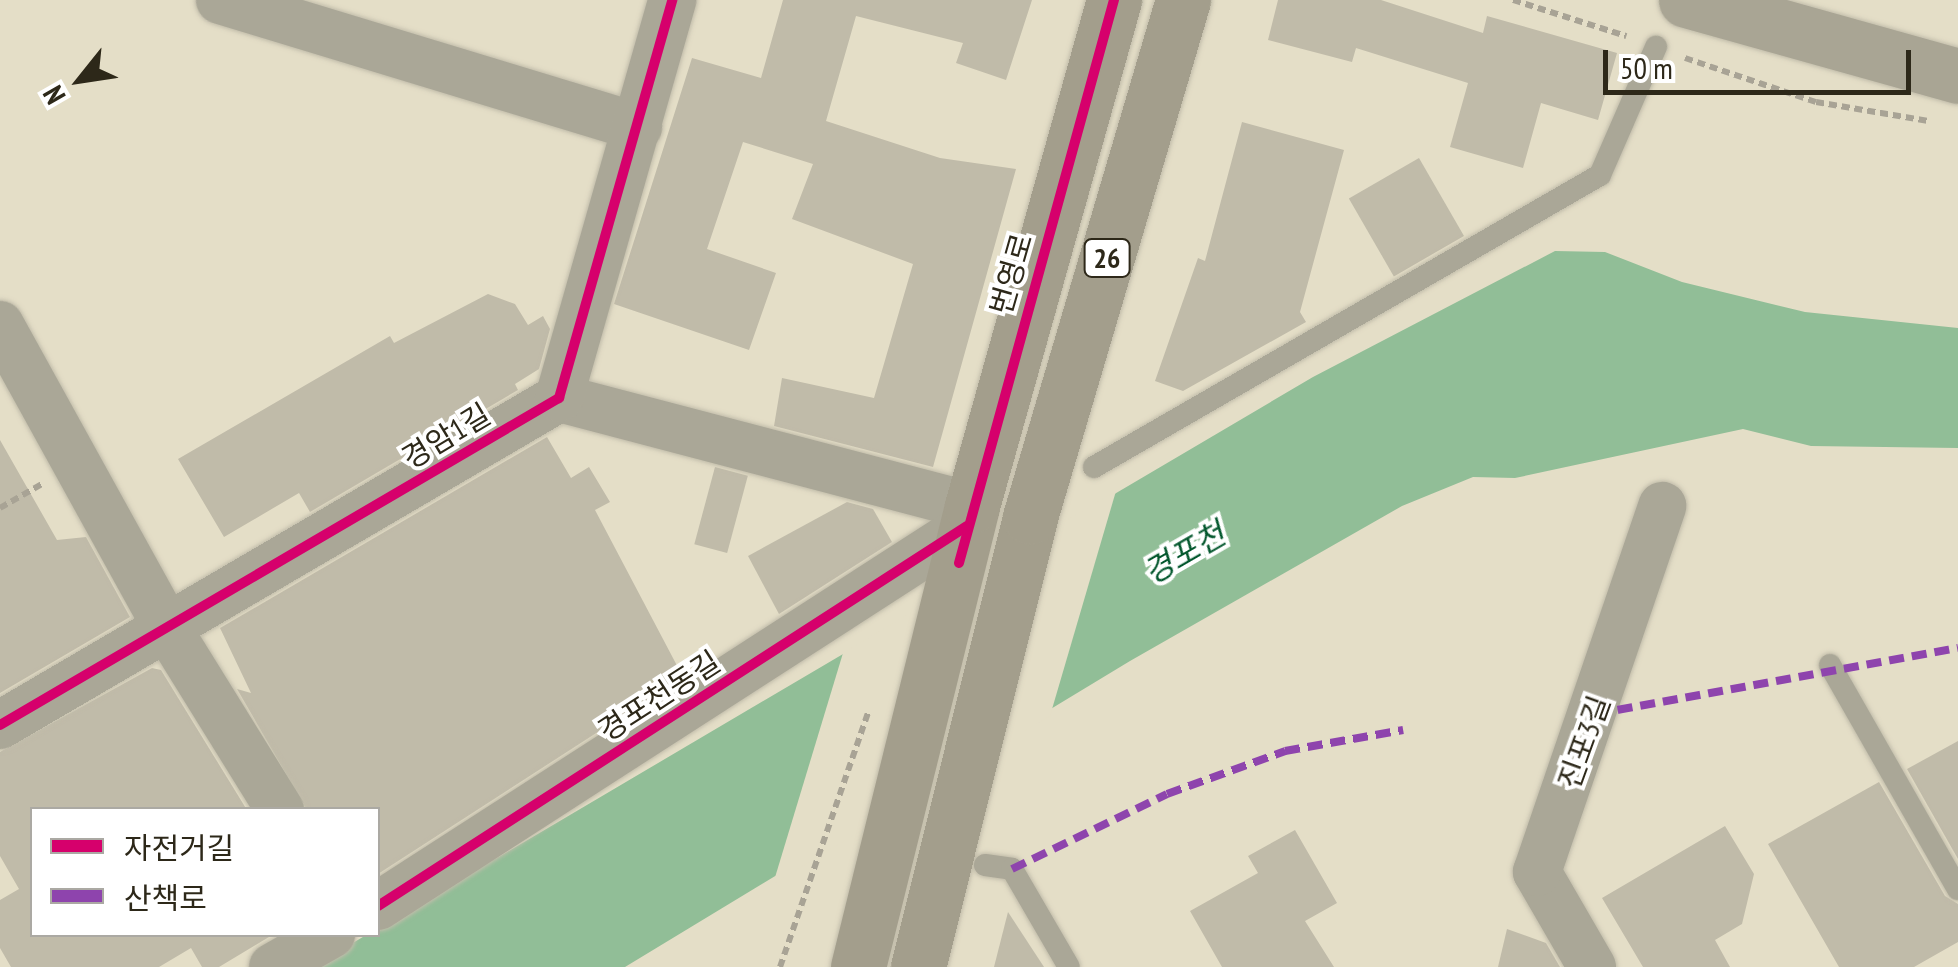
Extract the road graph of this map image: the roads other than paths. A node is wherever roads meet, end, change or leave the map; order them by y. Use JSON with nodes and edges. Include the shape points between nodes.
{"nodes":[{"id":1,"x":220,"y":0,"type":"edge"},
{"id":2,"x":672,"y":0,"type":"edge"},
{"id":3,"x":1114,"y":0,"type":"edge"},
{"id":4,"x":1183,"y":0,"type":"edge"},
{"id":5,"x":1695,"y":2,"type":"edge"},
{"id":6,"x":1656,"y":47,"type":"road end"},
{"id":7,"x":1949,"y":99,"type":"edge"},
{"id":8,"x":638,"y":127,"type":"junction"},
{"id":9,"x":0,"y":325,"type":"edge"},
{"id":10,"x":559,"y":398,"type":"junction"},
{"id":11,"x":1094,"y":467,"type":"dead end"},
{"id":12,"x":1662,"y":506,"type":"dead end"},
{"id":13,"x":966,"y":532,"type":"junction"},
{"id":14,"x":170,"y":631,"type":"junction"},
{"id":15,"x":1830,"y":665,"type":"dead end"},
{"id":16,"x":0,"y":725,"type":"edge"},
{"id":17,"x":278,"y":807,"type":"edge"},
{"id":18,"x":984,"y":865,"type":"dead end"},
{"id":19,"x":1958,"y":889,"type":"edge"},
{"id":20,"x":380,"y":905,"type":"edge"},
{"id":21,"x":326,"y":937,"type":"edge"},
{"id":22,"x":859,"y":964,"type":"edge"},
{"id":23,"x":273,"y":967,"type":"edge"},
{"id":24,"x":918,"y":967,"type":"edge"},
{"id":25,"x":1068,"y":967,"type":"edge"},
{"id":26,"x":1592,"y":967,"type":"edge"}],
"edges":[{"from":1,"to":8,"type":"street"},
{"from":2,"to":8,"type":"street"},
{"from":3,"to":13,"type":"main road","name":"번영로","number":"26"},
{"from":4,"to":24,"type":"main road","number":"26","via":[[1030,517]]},
{"from":5,"to":7,"type":"street"},
{"from":6,"to":11,"type":"lane","via":[[1600,175]]},
{"from":8,"to":10,"type":"street"},
{"from":9,"to":14,"type":"street"},
{"from":10,"to":13,"type":"street"},
{"from":10,"to":14,"type":"street","name":"경암1길"},
{"from":12,"to":26,"type":"street","name":"진포3길","via":[[1537,872]]},
{"from":13,"to":20,"type":"street","name":"경포천동길"},
{"from":13,"to":22,"type":"main road","name":"번영로","number":"26"},
{"from":14,"to":16,"type":"street","name":"경암1길"},
{"from":14,"to":17,"type":"street"},
{"from":15,"to":19,"type":"lane"},
{"from":18,"to":25,"type":"lane","via":[[1012,869]]},
{"from":21,"to":23,"type":"street"}]}
